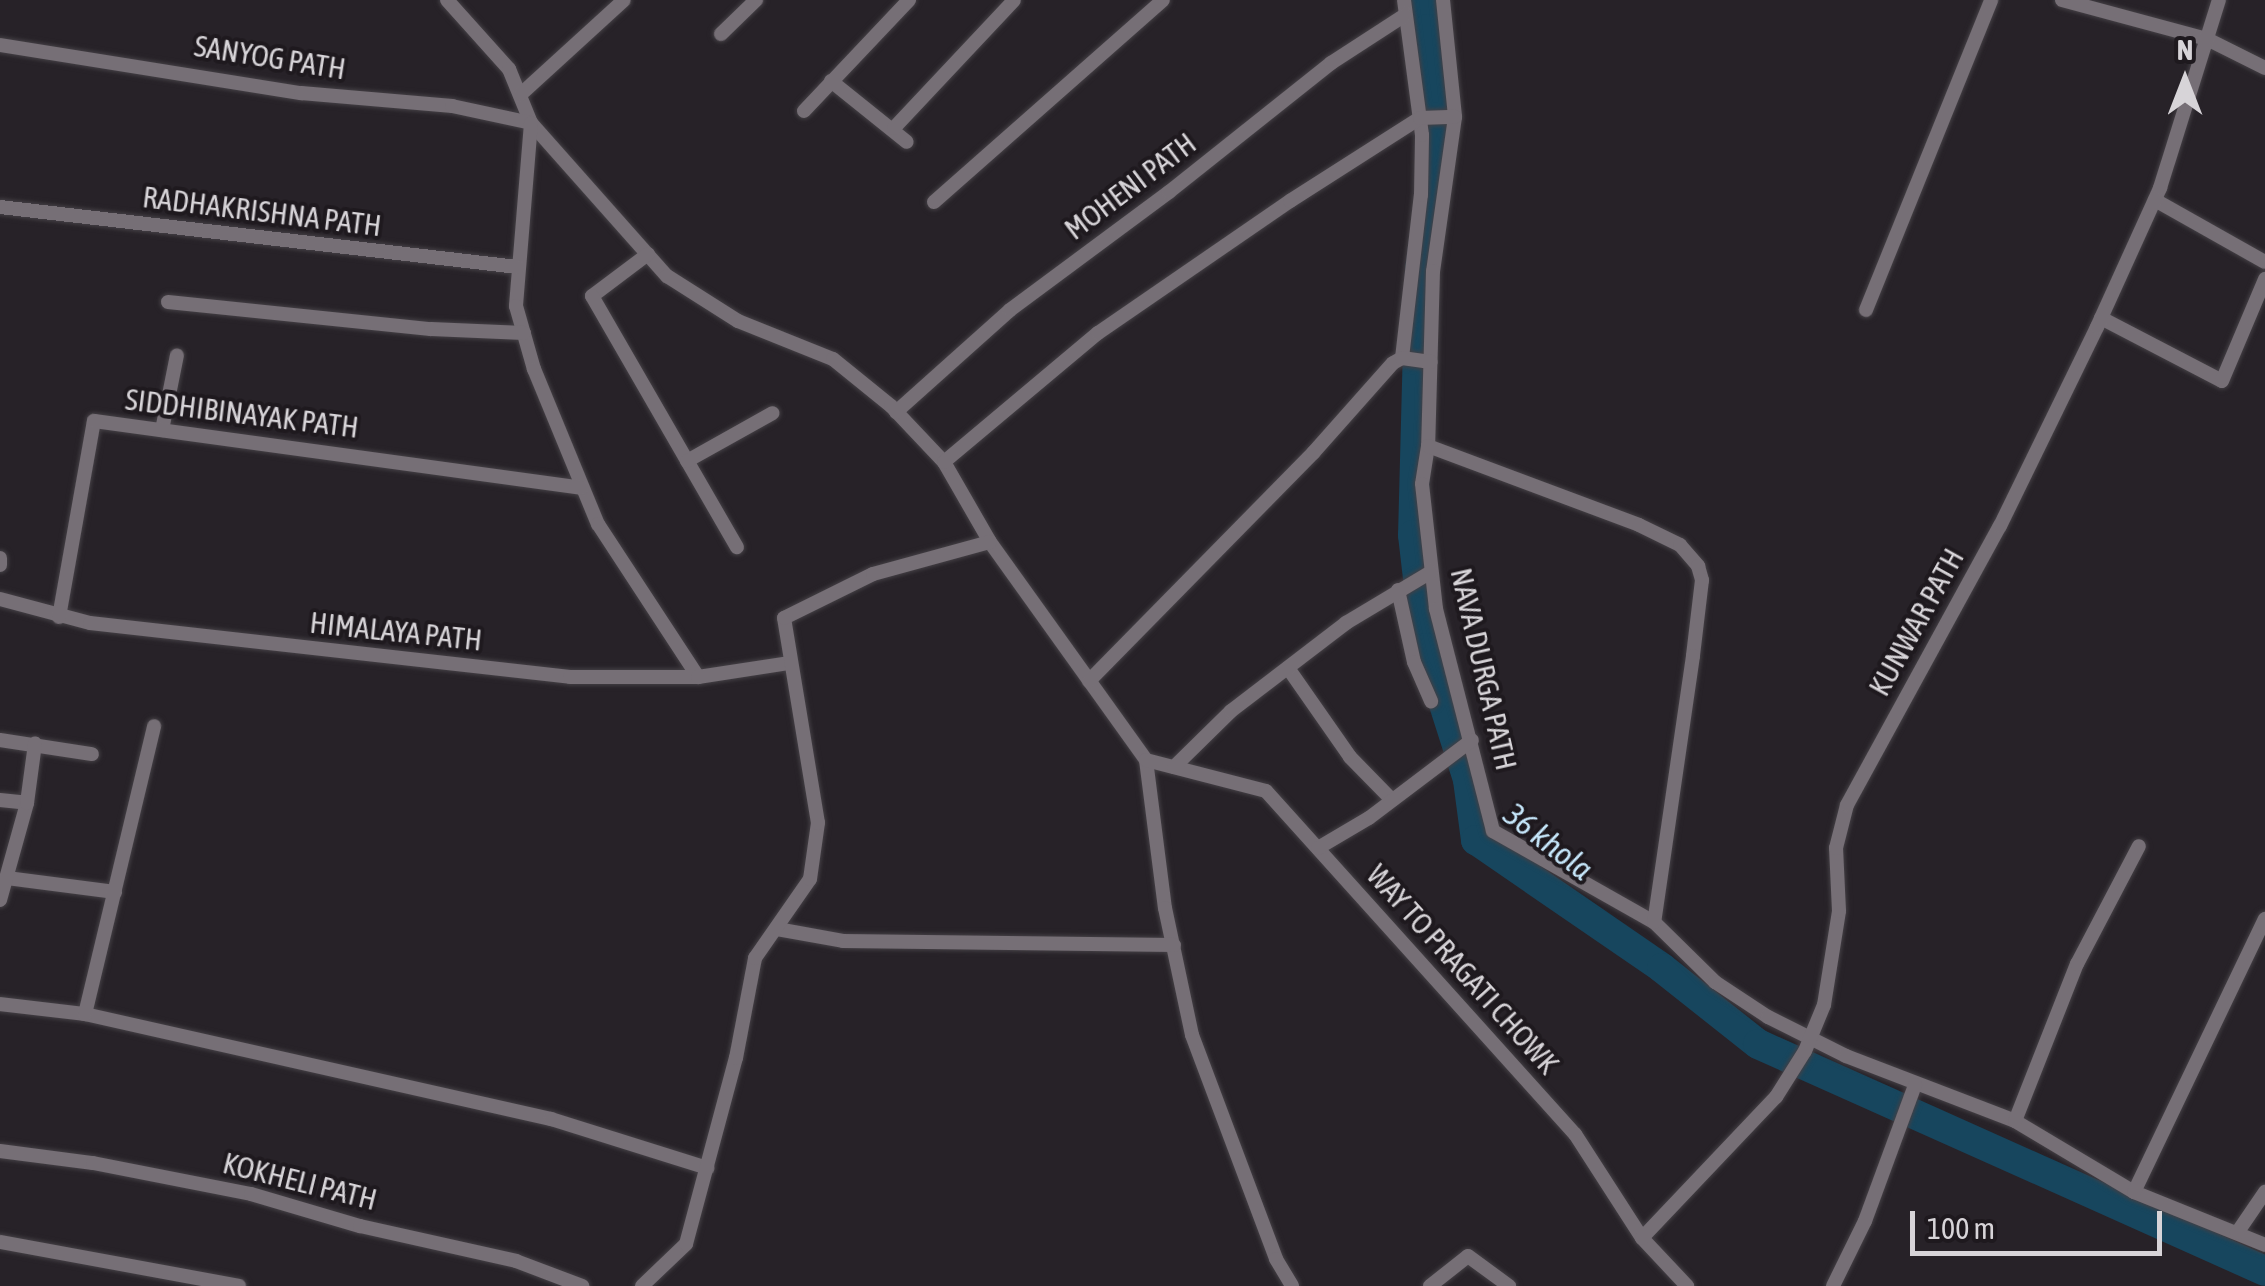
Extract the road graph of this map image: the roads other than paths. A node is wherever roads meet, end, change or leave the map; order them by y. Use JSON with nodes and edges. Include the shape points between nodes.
{"nodes":[{"id":1,"x":447,"y":0,"type":"edge"},
{"id":2,"x":624,"y":0,"type":"edge"},
{"id":3,"x":756,"y":0,"type":"edge"},
{"id":4,"x":908,"y":0,"type":"edge"},
{"id":5,"x":1014,"y":0,"type":"edge"},
{"id":6,"x":1162,"y":0,"type":"edge"},
{"id":7,"x":1442,"y":0,"type":"edge"},
{"id":8,"x":1991,"y":0,"type":"edge"},
{"id":9,"x":2062,"y":0,"type":"edge"},
{"id":10,"x":2219,"y":0,"type":"edge"},
{"id":11,"x":1405,"y":7,"type":"edge"},
{"id":12,"x":722,"y":34,"type":"dead end"},
{"id":13,"x":2207,"y":39,"type":"junction"},
{"id":14,"x":0,"y":45,"type":"edge"},
{"id":15,"x":2265,"y":68,"type":"edge"},
{"id":16,"x":832,"y":82,"type":"junction"},
{"id":17,"x":520,"y":94,"type":"junction"},
{"id":18,"x":804,"y":111,"type":"dead end"},
{"id":19,"x":1455,"y":117,"type":"junction"},
{"id":20,"x":1420,"y":118,"type":"junction"},
{"id":21,"x":531,"y":123,"type":"junction"},
{"id":22,"x":894,"y":128,"type":"junction"},
{"id":23,"x":907,"y":142,"type":"dead end"},
{"id":24,"x":2155,"y":200,"type":"junction"},
{"id":25,"x":934,"y":202,"type":"dead end"},
{"id":26,"x":0,"y":207,"type":"edge"},
{"id":27,"x":648,"y":254,"type":"junction"},
{"id":28,"x":2265,"y":262,"type":"edge"},
{"id":29,"x":518,"y":267,"type":"junction"},
{"id":30,"x":2265,"y":278,"type":"edge"},
{"id":31,"x":168,"y":302,"type":"dead end"},
{"id":32,"x":1866,"y":310,"type":"dead end"},
{"id":33,"x":2101,"y":318,"type":"junction"},
{"id":34,"x":524,"y":333,"type":"junction"},
{"id":35,"x":177,"y":355,"type":"dead end"},
{"id":36,"x":1402,"y":358,"type":"junction"},
{"id":37,"x":1431,"y":362,"type":"junction"},
{"id":38,"x":896,"y":412,"type":"junction"},
{"id":39,"x":774,"y":414,"type":"dead end"},
{"id":40,"x":162,"y":430,"type":"junction"},
{"id":41,"x":1428,"y":446,"type":"junction"},
{"id":42,"x":687,"y":461,"type":"junction"},
{"id":43,"x":944,"y":462,"type":"junction"},
{"id":44,"x":580,"y":488,"type":"junction"},
{"id":45,"x":990,"y":542,"type":"junction"},
{"id":46,"x":737,"y":547,"type":"dead end"},
{"id":47,"x":1431,"y":572,"type":"junction"},
{"id":48,"x":1398,"y":590,"type":"junction"},
{"id":49,"x":0,"y":599,"type":"edge"},
{"id":50,"x":59,"y":617,"type":"junction"},
{"id":51,"x":790,"y":663,"type":"junction"},
{"id":52,"x":1288,"y":668,"type":"junction"},
{"id":53,"x":698,"y":677,"type":"junction"},
{"id":54,"x":1089,"y":681,"type":"junction"},
{"id":55,"x":1430,"y":701,"type":"dead end"},
{"id":56,"x":154,"y":726,"type":"dead end"},
{"id":57,"x":0,"y":740,"type":"edge"},
{"id":58,"x":1472,"y":740,"type":"junction"},
{"id":59,"x":34,"y":744,"type":"junction"},
{"id":60,"x":92,"y":754,"type":"dead end"},
{"id":61,"x":1146,"y":760,"type":"junction"},
{"id":62,"x":1174,"y":767,"type":"junction"},
{"id":63,"x":0,"y":800,"type":"edge"},
{"id":64,"x":1392,"y":800,"type":"junction"},
{"id":65,"x":27,"y":802,"type":"junction"},
{"id":66,"x":2139,"y":846,"type":"dead end"},
{"id":67,"x":1318,"y":848,"type":"junction"},
{"id":68,"x":7,"y":878,"type":"junction"},
{"id":69,"x":115,"y":892,"type":"junction"},
{"id":70,"x":0,"y":900,"type":"edge"},
{"id":71,"x":2265,"y":919,"type":"edge"},
{"id":72,"x":1654,"y":922,"type":"junction"},
{"id":73,"x":777,"y":929,"type":"junction"},
{"id":74,"x":1174,"y":945,"type":"junction"},
{"id":75,"x":0,"y":1004,"type":"edge"},
{"id":76,"x":84,"y":1014,"type":"junction"},
{"id":77,"x":1808,"y":1035,"type":"junction"},
{"id":78,"x":1915,"y":1085,"type":"junction"},
{"id":79,"x":2015,"y":1120,"type":"junction"},
{"id":80,"x":0,"y":1151,"type":"edge"},
{"id":81,"x":707,"y":1168,"type":"junction"},
{"id":82,"x":2134,"y":1192,"type":"junction"},
{"id":83,"x":2265,"y":1192,"type":"edge"},
{"id":84,"x":2237,"y":1233,"type":"junction"},
{"id":85,"x":1642,"y":1238,"type":"junction"},
{"id":86,"x":0,"y":1242,"type":"edge"},
{"id":87,"x":2265,"y":1244,"type":"edge"},
{"id":88,"x":1670,"y":1271,"type":"junction"},
{"id":89,"x":239,"y":1286,"type":"edge"},
{"id":90,"x":582,"y":1286,"type":"edge"},
{"id":91,"x":642,"y":1286,"type":"edge"},
{"id":92,"x":1292,"y":1286,"type":"edge"},
{"id":93,"x":1430,"y":1286,"type":"edge"},
{"id":94,"x":1509,"y":1286,"type":"edge"},
{"id":95,"x":1660,"y":1286,"type":"edge"},
{"id":96,"x":1687,"y":1286,"type":"edge"},
{"id":97,"x":1833,"y":1286,"type":"edge"}],
"edges":[{"from":1,"to":17,"type":"street","via":[[509,70]]},
{"from":2,"to":17,"type":"street"},
{"from":3,"to":12,"type":"street"},
{"from":4,"to":16,"type":"street"},
{"from":5,"to":22,"type":"street"},
{"from":6,"to":25,"type":"street"},
{"from":7,"to":19,"type":"street","name":"NAVA DURGA PATH"},
{"from":8,"to":32,"type":"street"},
{"from":9,"to":13,"type":"street"},
{"from":10,"to":13,"type":"street","name":"KUNWAR PATH"},
{"from":11,"to":20,"type":"street"},
{"from":11,"to":38,"type":"street","name":"MOHENI PATH","via":[[1010,310]]},
{"from":13,"to":15,"type":"street"},
{"from":13,"to":24,"type":"street","name":"KUNWAR PATH"},
{"from":14,"to":21,"type":"street","name":"SANYOG PATH","via":[[301,93],[452,106]]},
{"from":16,"to":18,"type":"street"},
{"from":16,"to":22,"type":"street"},
{"from":17,"to":21,"type":"street"},
{"from":19,"to":20,"type":"street"},
{"from":19,"to":37,"type":"street","name":"NAVA DURGA PATH","via":[[1433,271]]},
{"from":20,"to":36,"type":"street","via":[[1420,195]]},
{"from":20,"to":43,"type":"street","via":[[1098,333]]},
{"from":21,"to":27,"type":"street"},
{"from":21,"to":29,"type":"street"},
{"from":22,"to":23,"type":"street"},
{"from":24,"to":28,"type":"street"},
{"from":24,"to":33,"type":"street","name":"KUNWAR PATH"},
{"from":26,"to":29,"type":"street","name":"RADHAKRISHNA PATH"},
{"from":27,"to":38,"type":"street","via":[[667,276],[738,321],[834,359]]},
{"from":27,"to":42,"type":"street","via":[[592,296]]},
{"from":29,"to":34,"type":"street","via":[[516,306]]},
{"from":30,"to":33,"type":"street","via":[[2222,381]]},
{"from":31,"to":34,"type":"street"},
{"from":33,"to":77,"type":"street","name":"KUNWAR PATH","via":[[2000,526],[1847,805],[1836,848],[1839,911],[1824,1004]]},
{"from":34,"to":44,"type":"street"},
{"from":35,"to":40,"type":"street"},
{"from":36,"to":37,"type":"street"},
{"from":36,"to":54,"type":"street"},
{"from":37,"to":41,"type":"street","name":"NAVA DURGA PATH"},
{"from":38,"to":43,"type":"street"},
{"from":39,"to":42,"type":"street"},
{"from":40,"to":44,"type":"street","name":"SIDDHIBINAYAK PATH"},
{"from":40,"to":50,"type":"street","name":"SIDDHIBINAYAK PATH","via":[[94,421]]},
{"from":41,"to":47,"type":"street","name":"NAVA DURGA PATH","via":[[1422,484]]},
{"from":41,"to":72,"type":"street","via":[[1615,518],[1693,556],[1702,580]]},
{"from":42,"to":46,"type":"street"},
{"from":43,"to":45,"type":"street"},
{"from":44,"to":53,"type":"street","via":[[655,618]]},
{"from":45,"to":51,"type":"street","via":[[872,574],[784,618]]},
{"from":45,"to":54,"type":"street"},
{"from":47,"to":48,"type":"street"},
{"from":47,"to":58,"type":"street","name":"NAVA DURGA PATH"},
{"from":48,"to":52,"type":"street"},
{"from":48,"to":55,"type":"street"},
{"from":49,"to":50,"type":"street","name":"HIMALAYA PATH"},
{"from":50,"to":53,"type":"street","name":"HIMALAYA PATH","via":[[570,677]]},
{"from":51,"to":53,"type":"street","name":"HIMALAYA PATH"},
{"from":51,"to":73,"type":"street","via":[[818,823],[810,879]]},
{"from":52,"to":62,"type":"street"},
{"from":52,"to":64,"type":"street","via":[[1350,757]]},
{"from":54,"to":61,"type":"street"},
{"from":56,"to":69,"type":"street"},
{"from":57,"to":59,"type":"street"},
{"from":58,"to":64,"type":"street"},
{"from":58,"to":72,"type":"street","name":"NAVA DURGA PATH","via":[[1494,831]]},
{"from":59,"to":60,"type":"street"},
{"from":59,"to":65,"type":"street"},
{"from":61,"to":62,"type":"street","name":"WAY TO PRAGATI CHOWK"},
{"from":61,"to":74,"type":"street"},
{"from":62,"to":67,"type":"street","name":"WAY TO PRAGATI CHOWK","via":[[1266,791]]},
{"from":63,"to":65,"type":"street"},
{"from":64,"to":67,"type":"street"},
{"from":65,"to":68,"type":"street"},
{"from":66,"to":79,"type":"street","via":[[2077,964]]},
{"from":67,"to":85,"type":"street","name":"WAY TO PRAGATI CHOWK","via":[[1575,1134]]},
{"from":68,"to":69,"type":"street"},
{"from":68,"to":70,"type":"street"},
{"from":69,"to":76,"type":"street"},
{"from":71,"to":82,"type":"street"},
{"from":72,"to":77,"type":"street","name":"NAVA DURGA PATH","via":[[1715,982]]},
{"from":73,"to":74,"type":"street","via":[[844,940]]},
{"from":73,"to":81,"type":"street","via":[[755,958]]},
{"from":74,"to":92,"type":"street","via":[[1192,1035]]},
{"from":75,"to":76,"type":"street"},
{"from":76,"to":81,"type":"street","via":[[551,1120]]},
{"from":77,"to":78,"type":"street","name":"NAVA DURGA PATH"},
{"from":77,"to":85,"type":"street","name":"KUNWAR PATH","via":[[1776,1097]]},
{"from":78,"to":79,"type":"street","name":"NAVA DURGA PATH"},
{"from":78,"to":97,"type":"street","via":[[1865,1221]]},
{"from":79,"to":82,"type":"street","name":"NAVA DURGA PATH"},
{"from":80,"to":90,"type":"street","name":"KOKHELI PATH","via":[[251,1194],[516,1261]]},
{"from":81,"to":91,"type":"street","via":[[686,1244]]},
{"from":82,"to":84,"type":"street","name":"NAVA DURGA PATH"},
{"from":83,"to":84,"type":"street"},
{"from":84,"to":87,"type":"street","name":"NAVA DURGA PATH"},
{"from":85,"to":88,"type":"street","name":"WAY TO PRAGATI CHOWK"},
{"from":86,"to":89,"type":"street"},
{"from":88,"to":95,"type":"street"},
{"from":88,"to":96,"type":"street","name":"WAY TO PRAGATI CHOWK"},
{"from":93,"to":94,"type":"street","via":[[1468,1256]]}]}
